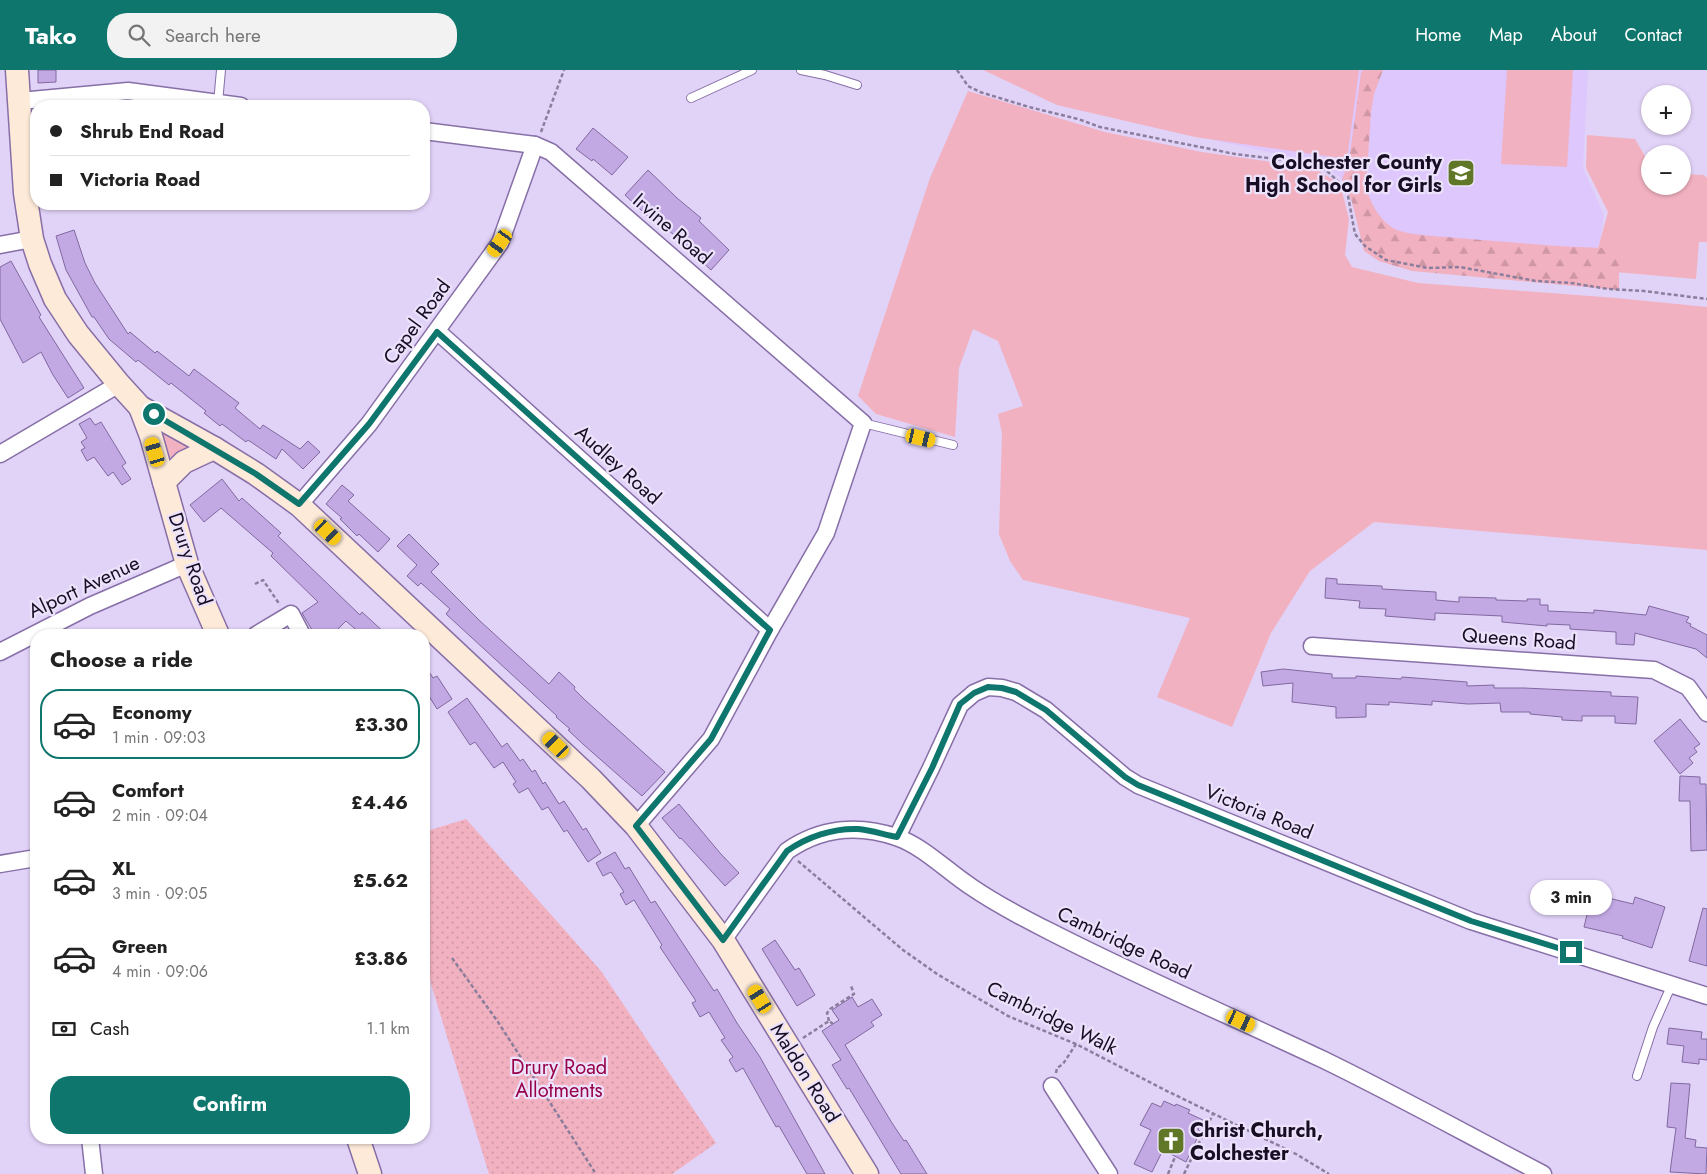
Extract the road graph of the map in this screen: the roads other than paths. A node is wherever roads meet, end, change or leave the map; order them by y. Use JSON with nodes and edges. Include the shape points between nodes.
{"nodes":[{"id":1,"x":17,"y":70,"type":"edge"},
{"id":2,"x":221,"y":70,"type":"edge"},
{"id":3,"x":752,"y":70,"type":"edge"},
{"id":4,"x":800,"y":70,"type":"edge"},
{"id":5,"x":858,"y":85,"type":"dead end"},
{"id":6,"x":691,"y":98,"type":"dead end"},
{"id":7,"x":40,"y":100,"type":"edge"},
{"id":8,"x":196,"y":100,"type":"edge"},
{"id":9,"x":218,"y":100,"type":"edge"},
{"id":10,"x":30,"y":101,"type":"edge"},
{"id":11,"x":20,"y":102,"type":"junction"},
{"id":12,"x":430,"y":132,"type":"edge"},
{"id":13,"x":535,"y":145,"type":"junction"},
{"id":14,"x":32,"y":239,"type":"junction"},
{"id":15,"x":0,"y":245,"type":"edge"},
{"id":16,"x":437,"y":332,"type":"junction"},
{"id":17,"x":119,"y":384,"type":"junction"},
{"id":18,"x":140,"y":407,"type":"junction"},
{"id":19,"x":863,"y":423,"type":"junction"},
{"id":20,"x":953,"y":445,"type":"dead end"},
{"id":21,"x":214,"y":448,"type":"junction"},
{"id":22,"x":0,"y":454,"type":"edge"},
{"id":23,"x":164,"y":482,"type":"junction"},
{"id":24,"x":299,"y":504,"type":"junction"},
{"id":25,"x":187,"y":564,"type":"junction"},
{"id":26,"x":55,"y":629,"type":"edge"},
{"id":27,"x":215,"y":629,"type":"edge"},
{"id":28,"x":266,"y":629,"type":"edge"},
{"id":29,"x":299,"y":629,"type":"edge"},
{"id":30,"x":770,"y":630,"type":"junction"},
{"id":31,"x":30,"y":640,"type":"edge"},
{"id":32,"x":1312,"y":646,"type":"dead end"},
{"id":33,"x":0,"y":652,"type":"edge"},
{"id":34,"x":1707,"y":713,"type":"edge"},
{"id":35,"x":636,"y":826,"type":"junction"},
{"id":36,"x":897,"y":837,"type":"junction"},
{"id":37,"x":30,"y":859,"type":"edge"},
{"id":38,"x":0,"y":864,"type":"edge"},
{"id":39,"x":723,"y":940,"type":"junction"},
{"id":40,"x":1672,"y":984,"type":"junction"},
{"id":41,"x":1707,"y":996,"type":"edge"},
{"id":42,"x":1638,"y":1076,"type":"dead end"},
{"id":43,"x":1052,"y":1086,"type":"road end"},
{"id":44,"x":91,"y":1144,"type":"edge"},
{"id":45,"x":360,"y":1144,"type":"edge"},
{"id":46,"x":94,"y":1174,"type":"edge"},
{"id":47,"x":370,"y":1174,"type":"edge"},
{"id":48,"x":867,"y":1174,"type":"edge"},
{"id":49,"x":1109,"y":1174,"type":"edge"},
{"id":50,"x":1543,"y":1174,"type":"edge"}],
"edges":[{"from":1,"to":11,"type":"main road"},
{"from":2,"to":9,"type":"lane"},
{"from":3,"to":6,"type":"lane"},
{"from":4,"to":5,"type":"lane"},
{"from":7,"to":8,"type":"street","via":[[128,91]]},
{"from":10,"to":11,"type":"street"},
{"from":11,"to":14,"type":"main road","via":[[25,193]]},
{"from":12,"to":13,"type":"street","name":"Irvine Road"},
{"from":13,"to":16,"type":"street","name":"Capel Road","via":[[500,243]]},
{"from":13,"to":19,"type":"street","name":"Irvine Road","via":[[551,152]]},
{"from":14,"to":15,"type":"street"},
{"from":14,"to":17,"type":"main road","via":[[55,300]]},
{"from":16,"to":24,"type":"street","name":"Capel Road","via":[[369,424]]},
{"from":16,"to":30,"type":"street","name":"Audley Road"},
{"from":17,"to":18,"type":"main road"},
{"from":17,"to":22,"type":"street"},
{"from":18,"to":21,"type":"main road","name":"Maldon Road"},
{"from":18,"to":23,"type":"main road","name":"Drury Road"},
{"from":19,"to":20,"type":"lane"},
{"from":19,"to":30,"type":"street","via":[[826,533]]},
{"from":21,"to":23,"type":"main road","via":[[184,462]]},
{"from":21,"to":24,"type":"main road","name":"Maldon Road"},
{"from":23,"to":25,"type":"main road","name":"Drury Road"},
{"from":24,"to":35,"type":"main road","name":"Maldon Road","via":[[544,734]]},
{"from":25,"to":26,"type":"street","name":"Alport Avenue","via":[[90,606]]},
{"from":25,"to":27,"type":"main road","name":"Drury Road"},
{"from":28,"to":29,"type":"street","via":[[290,614]]},
{"from":30,"to":35,"type":"street","via":[[711,739]]},
{"from":31,"to":33,"type":"street","name":"Alport Avenue"},
{"from":32,"to":34,"type":"street","name":"Queens Road","via":[[1654,670],[1688,687]]},
{"from":35,"to":39,"type":"main road","name":"Maldon Road"},
{"from":36,"to":39,"type":"street","name":"Cambridge Road","via":[[859,829],[840,830],[799,843],[787,851]]},
{"from":36,"to":40,"type":"street","name":"Victoria Road","via":[[960,704],[988,687],[1002,688],[1016,692],[1046,710],[1138,785],[1471,921]]},
{"from":36,"to":50,"type":"street","name":"Cambridge Road","via":[[1012,912],[1098,956],[1374,1085]]},
{"from":37,"to":38,"type":"street"},
{"from":39,"to":48,"type":"main road","name":"Maldon Road"},
{"from":40,"to":41,"type":"street","name":"Victoria Road"},
{"from":40,"to":42,"type":"lane","via":[[1652,1027]]},
{"from":43,"to":49,"type":"street"},
{"from":44,"to":46,"type":"street"},
{"from":45,"to":47,"type":"main road"}]}
